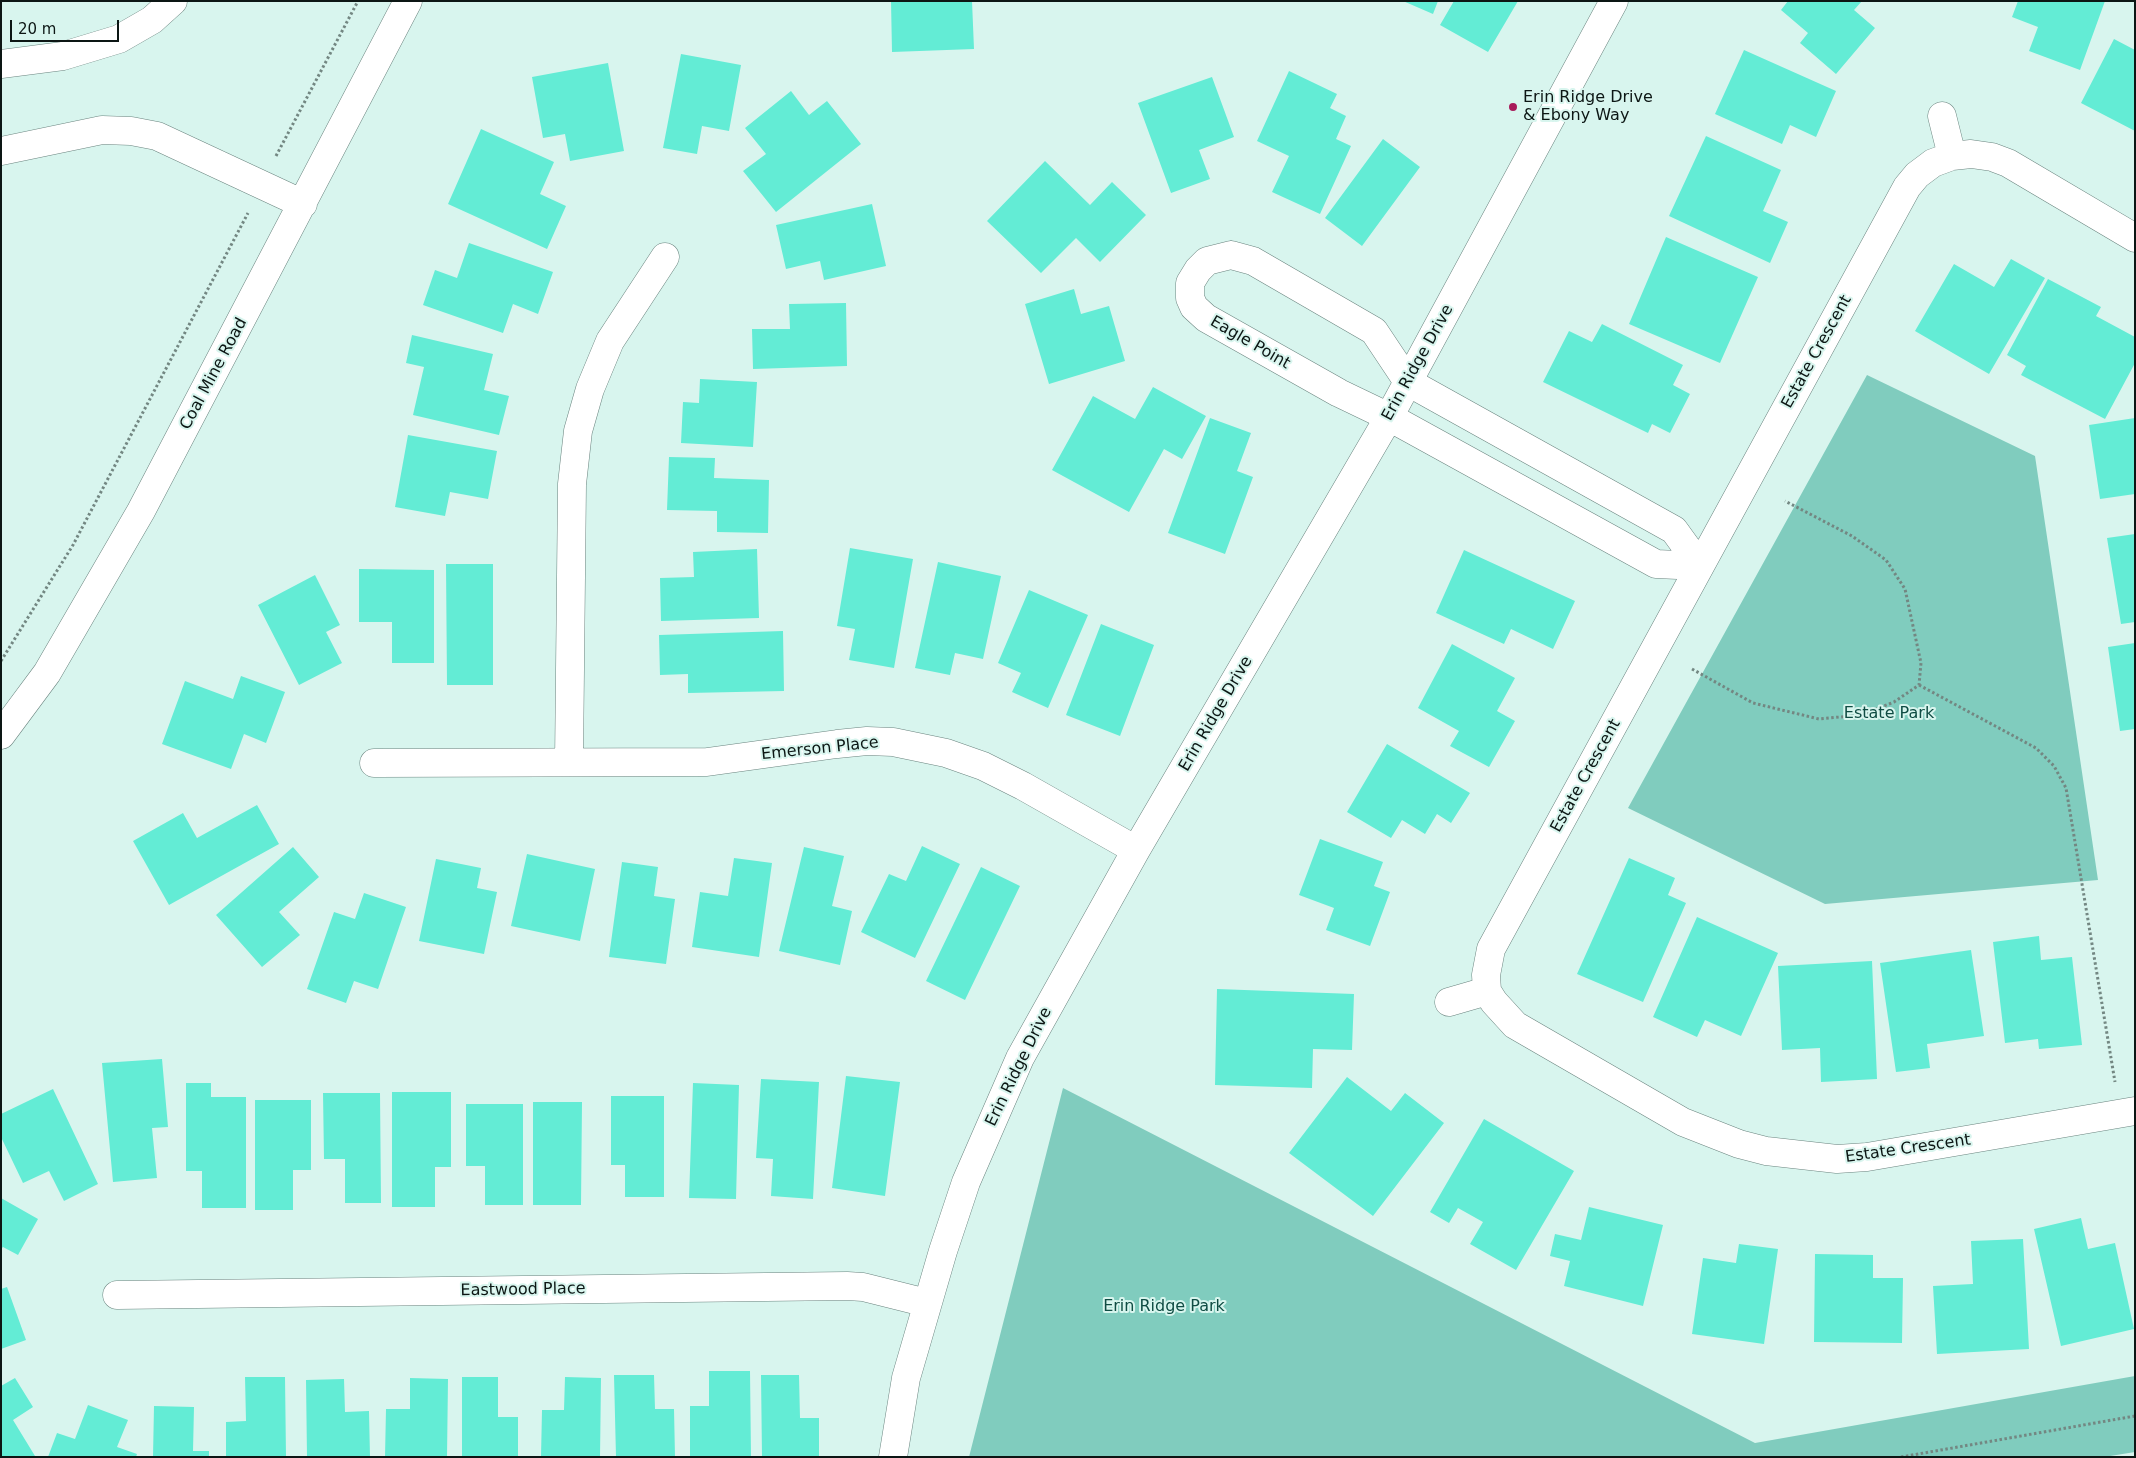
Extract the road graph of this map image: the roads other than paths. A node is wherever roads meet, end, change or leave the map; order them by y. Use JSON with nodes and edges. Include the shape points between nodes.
{"nodes":[{"id":1,"x":173,"y":1,"type":"edge"},
{"id":2,"x":408,"y":1,"type":"edge"},
{"id":3,"x":1614,"y":1,"type":"edge"},
{"id":4,"x":1,"y":64,"type":"edge"},
{"id":5,"x":1942,"y":116,"type":"dead end"},
{"id":6,"x":1,"y":152,"type":"edge"},
{"id":7,"x":1952,"y":156,"type":"junction"},
{"id":8,"x":303,"y":204,"type":"junction"},
{"id":9,"x":2135,"y":238,"type":"edge"},
{"id":10,"x":665,"y":257,"type":"dead end"},
{"id":11,"x":1408,"y":382,"type":"junction"},
{"id":12,"x":1389,"y":417,"type":"junction"},
{"id":13,"x":1700,"y":566,"type":"junction"},
{"id":14,"x":1,"y":735,"type":"edge"},
{"id":15,"x":569,"y":762,"type":"junction"},
{"id":16,"x":374,"y":763,"type":"dead end"},
{"id":17,"x":1136,"y":850,"type":"junction"},
{"id":18,"x":1487,"y":990,"type":"junction"},
{"id":19,"x":1449,"y":1002,"type":"dead end"},
{"id":20,"x":2135,"y":1111,"type":"edge"},
{"id":21,"x":117,"y":1295,"type":"dead end"},
{"id":22,"x":927,"y":1303,"type":"junction"},
{"id":23,"x":893,"y":1457,"type":"edge"}],
"edges":[{"from":1,"to":4,"type":"street","via":[[152,20],[119,38],[63,56]]},
{"from":2,"to":8,"type":"street","name":"Coal Mine Road"},
{"from":3,"to":11,"type":"street","name":"Erin Ridge Drive"},
{"from":5,"to":7,"type":"street"},
{"from":6,"to":8,"type":"street","via":[[102,130],[131,131],[157,136]]},
{"from":7,"to":9,"type":"street","name":"Estate Crescent","via":[[1971,154],[2008,163]]},
{"from":7,"to":13,"type":"street","name":"Estate Crescent","via":[[1917,174],[1907,187]]},
{"from":8,"to":14,"type":"street","name":"Coal Mine Road","via":[[141,512],[47,673]]},
{"from":10,"to":15,"type":"street","via":[[610,342],[590,389],[578,431],[572,484]]},
{"from":11,"to":12,"type":"street","name":"Erin Ridge Drive"},
{"from":11,"to":12,"type":"street","name":"Eagle Point","via":[[1374,331],[1253,261],[1231,255],[1207,261],[1190,283],[1194,308],[1206,318],[1339,393]]},
{"from":11,"to":13,"type":"street","via":[[1674,530]]},
{"from":12,"to":13,"type":"street","via":[[1656,564]]},
{"from":12,"to":17,"type":"street","name":"Erin Ridge Drive"},
{"from":13,"to":18,"type":"street","name":"Estate Crescent","via":[[1491,949]]},
{"from":15,"to":16,"type":"street","name":"Emerson Place"},
{"from":15,"to":17,"type":"street","name":"Emerson Place","via":[[707,762],[867,741],[913,745],[983,766]]},
{"from":17,"to":22,"type":"street","name":"Erin Ridge Drive","via":[[1020,1058],[966,1182]]},
{"from":18,"to":19,"type":"street"},
{"from":18,"to":20,"type":"street","name":"Estate Crescent","via":[[1502,1013],[1515,1025],[1683,1122],[1766,1151],[1837,1159],[1867,1157]]},
{"from":21,"to":22,"type":"street","name":"Eastwood Place","via":[[848,1286]]},
{"from":22,"to":23,"type":"street","name":"Erin Ridge Drive","via":[[906,1378]]}]}
